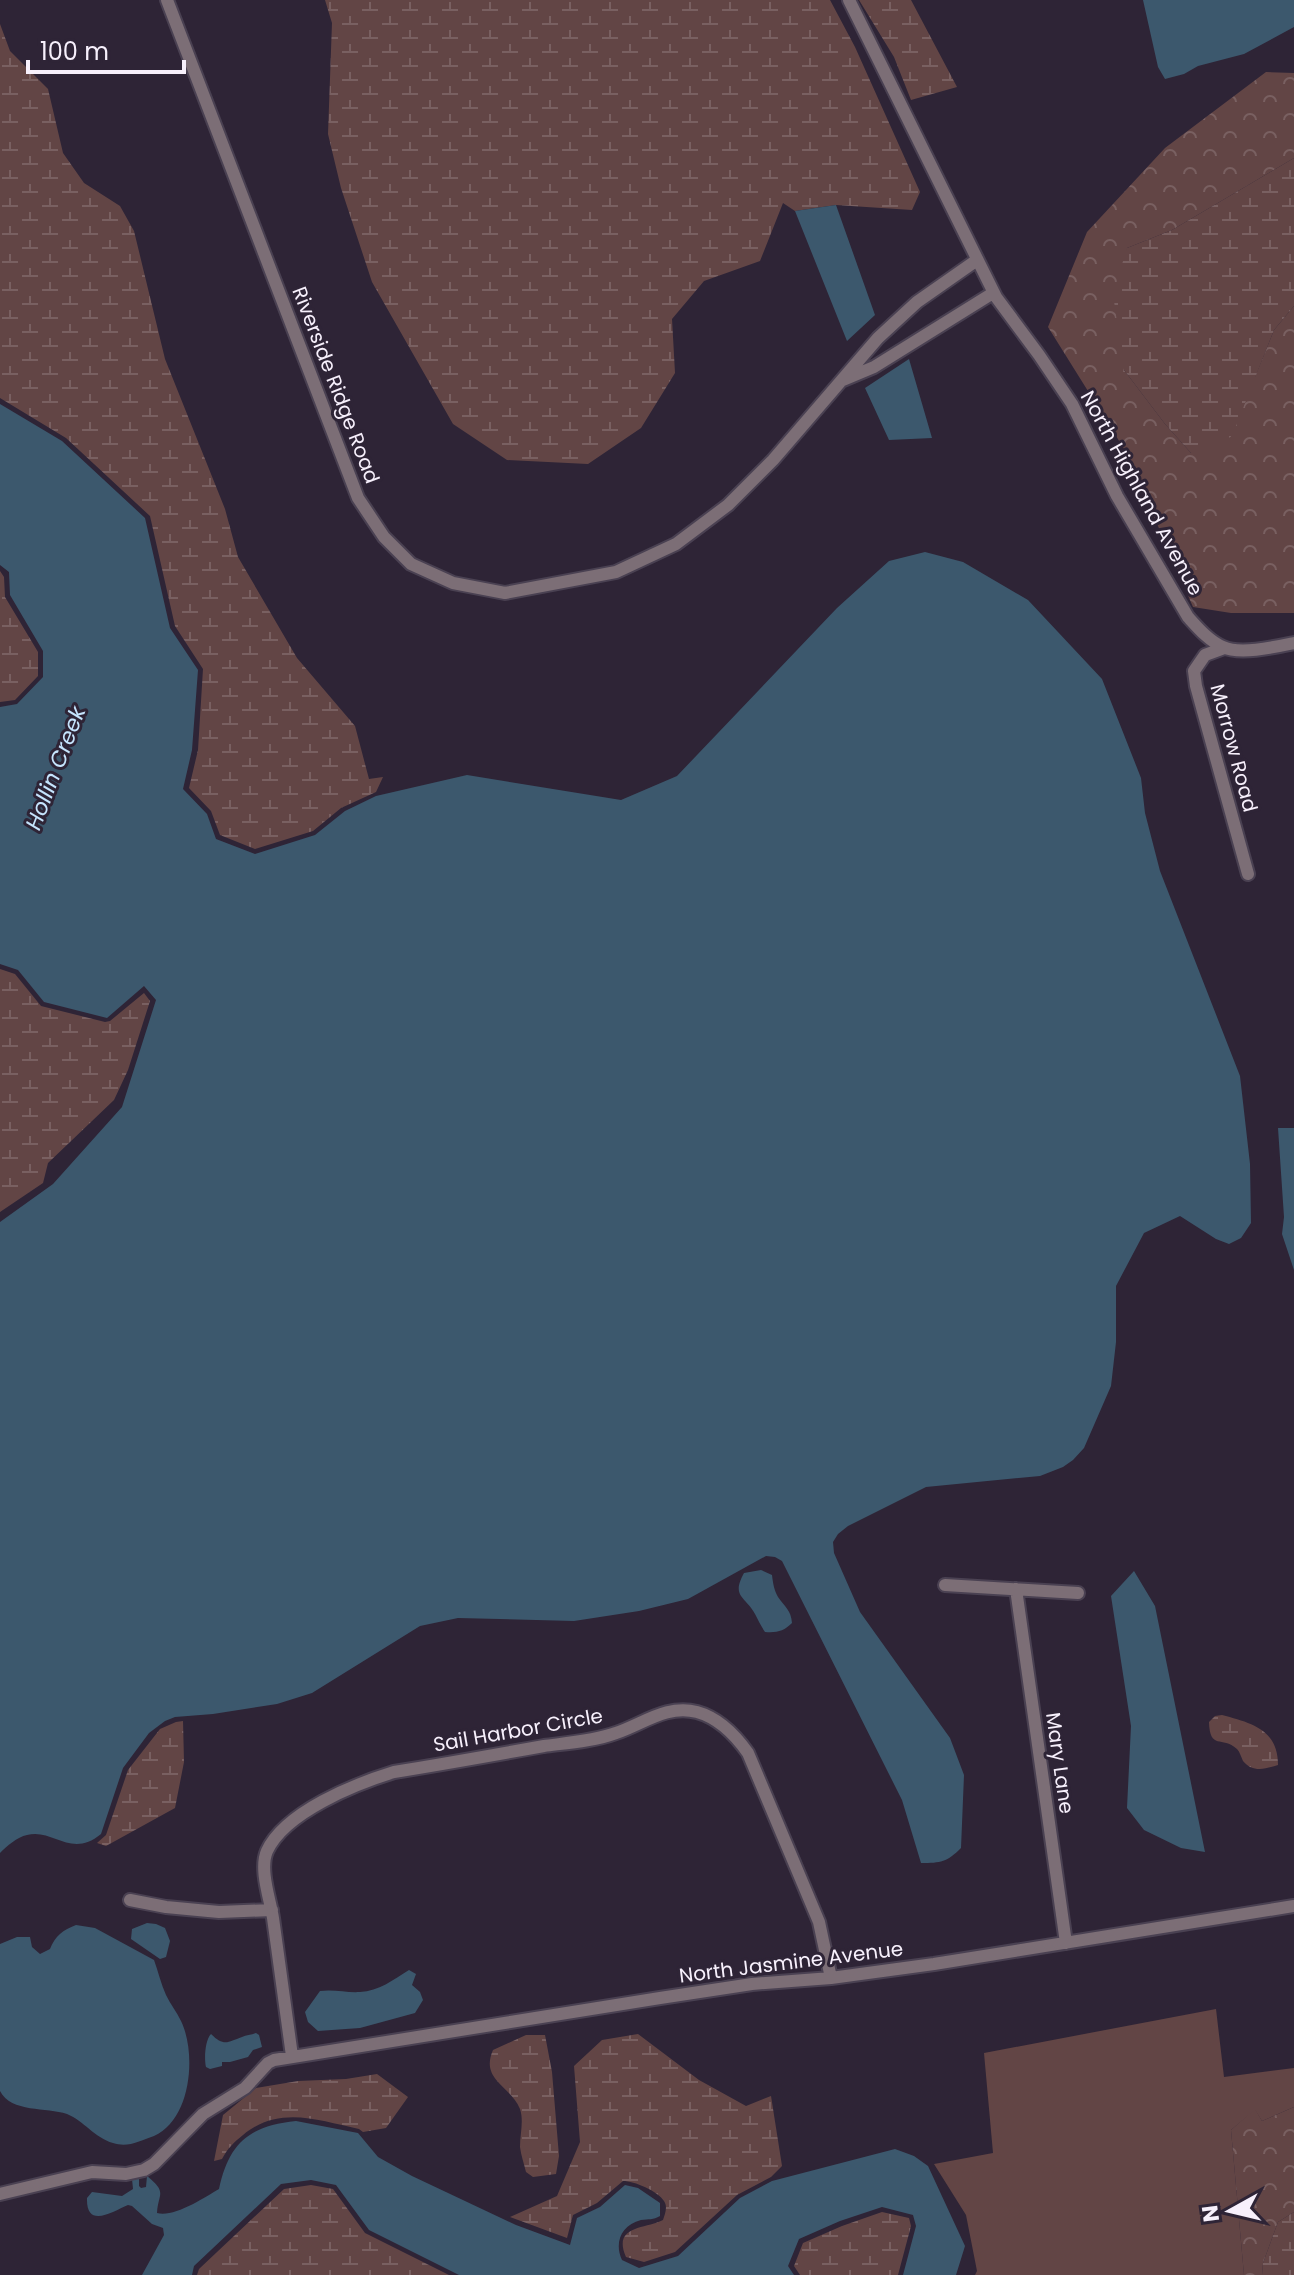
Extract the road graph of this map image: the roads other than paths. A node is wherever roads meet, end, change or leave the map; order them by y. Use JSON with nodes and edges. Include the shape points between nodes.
{"nodes":[{"id":1,"x":167,"y":0,"type":"edge"},
{"id":2,"x":849,"y":0,"type":"edge"},
{"id":3,"x":977,"y":260,"type":"junction"},
{"id":4,"x":993,"y":293,"type":"junction"},
{"id":5,"x":840,"y":381,"type":"junction"},
{"id":6,"x":1294,"y":643,"type":"edge"},
{"id":7,"x":1224,"y":648,"type":"junction"},
{"id":8,"x":1248,"y":874,"type":"dead end"},
{"id":9,"x":945,"y":1585,"type":"dead end"},
{"id":10,"x":1016,"y":1589,"type":"junction"},
{"id":11,"x":1078,"y":1593,"type":"dead end"},
{"id":12,"x":130,"y":1900,"type":"dead end"},
{"id":13,"x":1294,"y":1906,"type":"edge"},
{"id":14,"x":272,"y":1910,"type":"junction"},
{"id":15,"x":1066,"y":1943,"type":"junction"},
{"id":16,"x":831,"y":1978,"type":"junction"},
{"id":17,"x":292,"y":2056,"type":"junction"},
{"id":18,"x":0,"y":2194,"type":"edge"}],
"edges":[{"from":1,"to":5,"type":"street","name":"Riverside Ridge Road","via":[[358,498],[384,537],[411,564],[453,583],[505,593],[616,572],[676,544],[728,505]]},
{"from":2,"to":3,"type":"street","name":"North Highland Avenue"},
{"from":3,"to":4,"type":"street","name":"North Highland Avenue"},
{"from":3,"to":5,"type":"street","name":"Riverside Ridge Road","via":[[917,302]]},
{"from":4,"to":5,"type":"street","name":"Riverside Ridge Road","via":[[874,367]]},
{"from":4,"to":7,"type":"street","name":"North Highland Avenue","via":[[1072,404],[1117,496],[1188,617]]},
{"from":6,"to":7,"type":"street"},
{"from":7,"to":8,"type":"street","name":"Morrow Road","via":[[1205,655],[1194,671]]},
{"from":9,"to":10,"type":"street"},
{"from":10,"to":11,"type":"street"},
{"from":10,"to":15,"type":"street","name":"Mary Lane"},
{"from":12,"to":14,"type":"street","via":[[219,1912]]},
{"from":13,"to":15,"type":"street","name":"North Jasmine Avenue"},
{"from":14,"to":16,"type":"street","name":"Sail Harbor Circle","via":[[267,1852],[284,1830],[339,1791],[394,1772],[613,1735],[653,1715],[697,1712],[728,1729],[748,1753],[819,1922]]},
{"from":14,"to":17,"type":"street","name":"Sail Harbor Circle"},
{"from":15,"to":16,"type":"street","name":"North Jasmine Avenue"},
{"from":16,"to":17,"type":"street","name":"North Jasmine Avenue","via":[[752,1984]]},
{"from":17,"to":18,"type":"street","name":"North Jasmine Avenue","via":[[268,2063],[144,2170],[92,2172]]}]}
